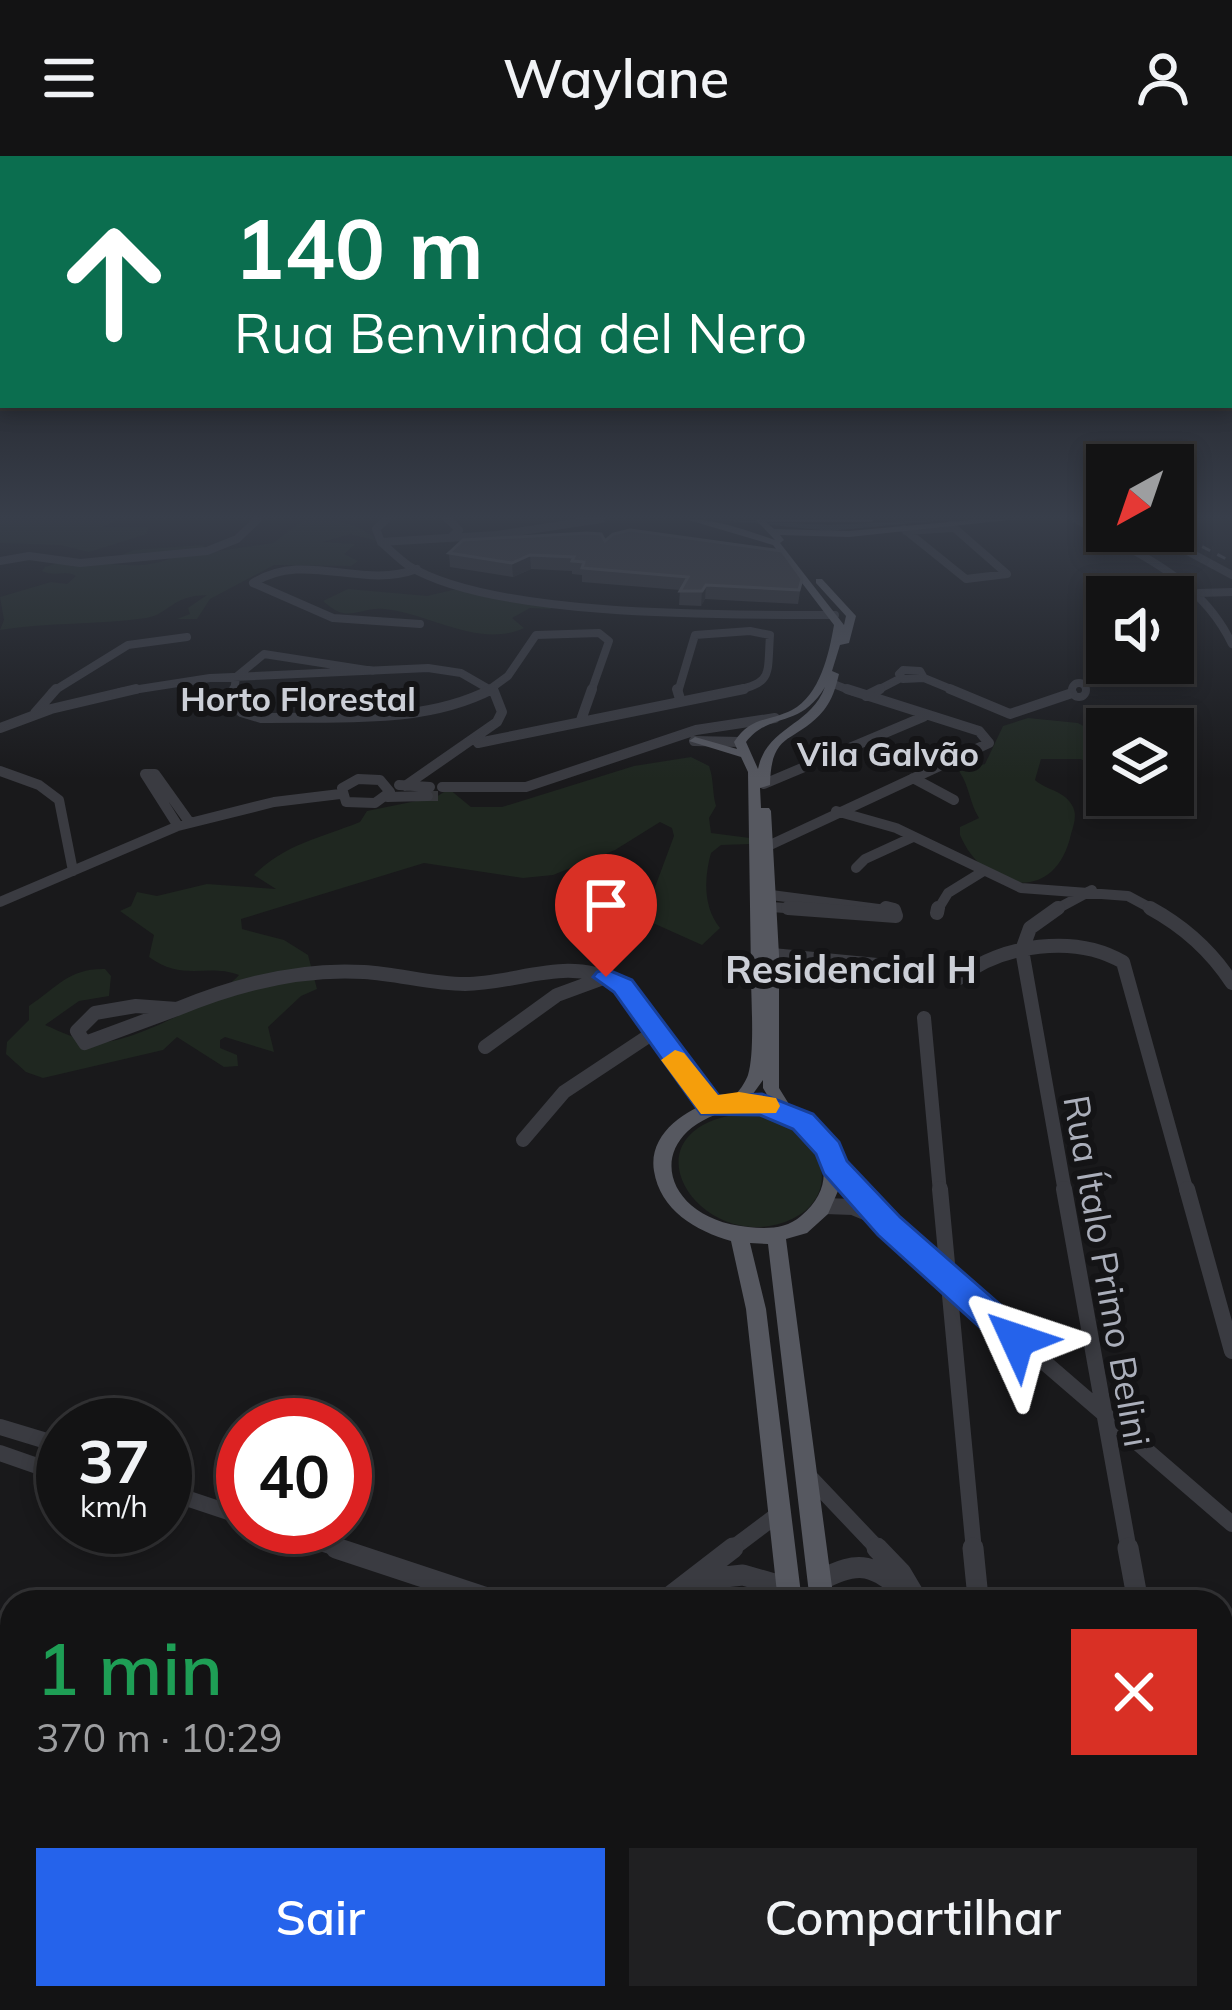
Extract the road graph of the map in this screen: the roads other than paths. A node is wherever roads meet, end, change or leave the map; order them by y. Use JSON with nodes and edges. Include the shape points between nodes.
{"nodes":[{"id":1,"x":306,"y":606,"type":"edge"},
{"id":2,"x":593,"y":606,"type":"edge"},
{"id":3,"x":630,"y":606,"type":"edge"},
{"id":4,"x":831,"y":606,"type":"edge"},
{"id":5,"x":834,"y":606,"type":"edge"},
{"id":6,"x":1210,"y":606,"type":"edge"},
{"id":7,"x":668,"y":611,"type":"junction"},
{"id":8,"x":840,"y":612,"type":"junction"},
{"id":9,"x":643,"y":613,"type":"junction"},
{"id":10,"x":1199,"y":613,"type":"dead end"},
{"id":11,"x":1217,"y":614,"type":"junction"},
{"id":12,"x":420,"y":624,"type":"dead end"},
{"id":13,"x":187,"y":637,"type":"dead end"},
{"id":14,"x":1232,"y":644,"type":"edge"},
{"id":15,"x":373,"y":670,"type":"junction"},
{"id":16,"x":236,"y":677,"type":"junction"},
{"id":17,"x":919,"y":679,"type":"junction"},
{"id":18,"x":832,"y":683,"type":"junction"},
{"id":19,"x":494,"y":689,"type":"junction"},
{"id":20,"x":1072,"y":693,"type":"dead end"},
{"id":21,"x":866,"y":696,"type":"junction"},
{"id":22,"x":680,"y":699,"type":"junction"},
{"id":23,"x":35,"y":713,"type":"junction"},
{"id":24,"x":923,"y":717,"type":"junction"},
{"id":25,"x":776,"y":718,"type":"junction"},
{"id":26,"x":581,"y":721,"type":"junction"},
{"id":27,"x":0,"y":728,"type":"edge"},
{"id":28,"x":696,"y":735,"type":"junction"},
{"id":29,"x":778,"y":737,"type":"junction"},
{"id":30,"x":467,"y":745,"type":"junction"},
{"id":31,"x":743,"y":749,"type":"junction"},
{"id":32,"x":1,"y":773,"type":"edge"},
{"id":33,"x":155,"y":774,"type":"dead end"},
{"id":34,"x":913,"y":778,"type":"junction"},
{"id":35,"x":764,"y":784,"type":"junction"},
{"id":36,"x":405,"y":785,"type":"junction"},
{"id":37,"x":387,"y":790,"type":"junction"},
{"id":38,"x":435,"y":791,"type":"junction"},
{"id":39,"x":340,"y":794,"type":"junction"},
{"id":40,"x":955,"y":800,"type":"dead end"},
{"id":41,"x":836,"y":811,"type":"junction"},
{"id":42,"x":865,"y":820,"type":"junction"},
{"id":43,"x":809,"y":824,"type":"junction"},
{"id":44,"x":184,"y":825,"type":"junction"},
{"id":45,"x":766,"y":830,"type":"junction"},
{"id":46,"x":789,"y":833,"type":"junction"},
{"id":47,"x":913,"y":837,"type":"junction"},
{"id":48,"x":768,"y":846,"type":"junction"},
{"id":49,"x":856,"y":868,"type":"dead end"},
{"id":50,"x":74,"y":871,"type":"junction"},
{"id":51,"x":982,"y":872,"type":"junction"},
{"id":52,"x":1092,"y":890,"type":"junction"},
{"id":53,"x":771,"y":901,"type":"junction"},
{"id":54,"x":0,"y":902,"type":"edge"},
{"id":55,"x":937,"y":913,"type":"dead end"},
{"id":56,"x":1022,"y":950,"type":"junction"},
{"id":57,"x":773,"y":962,"type":"junction"},
{"id":58,"x":606,"y":977,"type":"junction"},
{"id":59,"x":959,"y":978,"type":"dead end"},
{"id":60,"x":1232,"y":982,"type":"edge"},
{"id":61,"x":178,"y":1009,"type":"junction"},
{"id":62,"x":924,"y":1018,"type":"dead end"},
{"id":63,"x":653,"y":1033,"type":"junction"},
{"id":64,"x":485,"y":1047,"type":"dead end"},
{"id":65,"x":739,"y":1102,"type":"junction"},
{"id":66,"x":711,"y":1107,"type":"junction"},
{"id":67,"x":784,"y":1111,"type":"junction"},
{"id":68,"x":523,"y":1140,"type":"dead end"},
{"id":69,"x":835,"y":1166,"type":"junction"},
{"id":70,"x":825,"y":1206,"type":"junction"},
{"id":71,"x":889,"y":1226,"type":"junction"},
{"id":72,"x":776,"y":1234,"type":"junction"},
{"id":73,"x":739,"y":1235,"type":"junction"},
{"id":74,"x":949,"y":1280,"type":"junction"},
{"id":75,"x":1232,"y":1351,"type":"edge"},
{"id":76,"x":1103,"y":1412,"type":"junction"},
{"id":77,"x":0,"y":1427,"type":"edge"},
{"id":78,"x":36,"y":1438,"type":"edge"},
{"id":79,"x":0,"y":1453,"type":"edge"},
{"id":80,"x":36,"y":1466,"type":"edge"},
{"id":81,"x":804,"y":1471,"type":"junction"},
{"id":82,"x":1210,"y":1504,"type":"junction"},
{"id":83,"x":1232,"y":1511,"type":"edge"},
{"id":84,"x":777,"y":1515,"type":"junction"},
{"id":85,"x":1232,"y":1524,"type":"edge"},
{"id":86,"x":354,"y":1554,"type":"edge"},
{"id":87,"x":696,"y":1580,"type":"junction"},
{"id":88,"x":463,"y":1590,"type":"edge"},
{"id":89,"x":681,"y":1590,"type":"edge"},
{"id":90,"x":778,"y":1590,"type":"edge"},
{"id":91,"x":788,"y":1590,"type":"edge"},
{"id":92,"x":820,"y":1590,"type":"edge"},
{"id":93,"x":823,"y":1590,"type":"edge"},
{"id":94,"x":904,"y":1590,"type":"edge"},
{"id":95,"x":911,"y":1590,"type":"edge"},
{"id":96,"x":976,"y":1590,"type":"edge"},
{"id":97,"x":1136,"y":1590,"type":"edge"}],
"edges":[{"from":1,"to":12,"type":"street","via":[[333,617]]},
{"from":2,"to":9,"type":"street"},
{"from":3,"to":7,"type":"street"},
{"from":4,"to":8,"type":"main road"},
{"from":5,"to":8,"type":"main road"},
{"from":6,"to":11,"type":"street"},
{"from":7,"to":8,"type":"street"},
{"from":7,"to":9,"type":"street"},
{"from":8,"to":9,"type":"street"},
{"from":8,"to":18,"type":"main road"},
{"from":8,"to":25,"type":"main road","via":[[814,698]]},
{"from":10,"to":11,"type":"street"},
{"from":11,"to":14,"type":"street"},
{"from":13,"to":23,"type":"street","via":[[112,652],[41,699]]},
{"from":15,"to":16,"type":"street"},
{"from":15,"to":16,"type":"street","via":[[272,653]]},
{"from":15,"to":19,"type":"street","via":[[444,670]]},
{"from":16,"to":19,"type":"street","via":[[237,707],[261,718],[426,709]]},
{"from":16,"to":23,"type":"street","via":[[131,687]]},
{"from":17,"to":20,"type":"street","via":[[1010,714]]},
{"from":17,"to":21,"type":"street"},
{"from":17,"to":21,"type":"street","via":[[909,669]]},
{"from":18,"to":21,"type":"street"},
{"from":18,"to":29,"type":"main road","via":[[818,711]]},
{"from":19,"to":26,"type":"street","via":[[536,635],[604,635],[609,641]]},
{"from":19,"to":30,"type":"street","via":[[502,712]]},
{"from":21,"to":24,"type":"street"},
{"from":22,"to":22,"type":"street","via":[[765,682],[770,635],[694,634]]},
{"from":22,"to":26,"type":"street"},
{"from":23,"to":27,"type":"street"},
{"from":24,"to":34,"type":"street","via":[[990,740]]},
{"from":24,"to":35,"type":"street"},
{"from":25,"to":28,"type":"street"},
{"from":25,"to":29,"type":"main road","via":[[788,723]]},
{"from":25,"to":31,"type":"main road","via":[[752,728]]},
{"from":26,"to":30,"type":"street"},
{"from":28,"to":31,"type":"main road"},
{"from":28,"to":38,"type":"street","via":[[533,793]]},
{"from":29,"to":31,"type":"main road"},
{"from":29,"to":35,"type":"main road","via":[[764,755]]},
{"from":30,"to":36,"type":"street"},
{"from":31,"to":65,"type":"main road","via":[[754,772],[759,1022],[755,1078]]},
{"from":32,"to":50,"type":"street","via":[[58,800]]},
{"from":33,"to":44,"type":"street"},
{"from":34,"to":40,"type":"street"},
{"from":34,"to":41,"type":"street"},
{"from":35,"to":45,"type":"main road"},
{"from":36,"to":37,"type":"street"},
{"from":36,"to":38,"type":"street"},
{"from":37,"to":38,"type":"street"},
{"from":37,"to":39,"type":"street","via":[[359,805]]},
{"from":37,"to":39,"type":"street","via":[[358,779]]},
{"from":39,"to":44,"type":"street"},
{"from":41,"to":42,"type":"street"},
{"from":41,"to":43,"type":"street"},
{"from":42,"to":43,"type":"street"},
{"from":42,"to":47,"type":"street"},
{"from":43,"to":46,"type":"street"},
{"from":44,"to":50,"type":"street"},
{"from":45,"to":46,"type":"street"},
{"from":45,"to":48,"type":"main road"},
{"from":46,"to":48,"type":"street"},
{"from":47,"to":49,"type":"street"},
{"from":47,"to":51,"type":"street"},
{"from":48,"to":53,"type":"main road"},
{"from":50,"to":54,"type":"street"},
{"from":51,"to":52,"type":"street","via":[[1021,888]]},
{"from":51,"to":55,"type":"street","via":[[947,893]]},
{"from":52,"to":56,"type":"street","via":[[1034,922]]},
{"from":52,"to":60,"type":"street","via":[[1145,903],[1186,932]]},
{"from":53,"to":53,"type":"street","via":[[896,916],[890,909]]},
{"from":53,"to":57,"type":"main road"},
{"from":56,"to":59,"type":"street","via":[[998,954]]},
{"from":56,"to":75,"type":"street","via":[[1094,948],[1116,956],[1128,974]]},
{"from":56,"to":76,"type":"street","name":"Rua Ítalo Primo Belini"},
{"from":57,"to":57,"type":"street","via":[[908,980],[898,967]]},
{"from":57,"to":67,"type":"main road","via":[[771,1088]]},
{"from":58,"to":61,"type":"street","via":[[561,970],[465,984],[323,972],[259,982]]},
{"from":58,"to":63,"type":"street","via":[[623,986]]},
{"from":58,"to":64,"type":"street","via":[[537,1009]]},
{"from":61,"to":61,"type":"street","via":[[99,1040],[85,1043],[77,1031],[112,1008]]},
{"from":62,"to":74,"type":"street"},
{"from":63,"to":66,"type":"street"},
{"from":63,"to":68,"type":"street","via":[[575,1082]]},
{"from":65,"to":66,"type":"main road"},
{"from":65,"to":67,"type":"main road"},
{"from":66,"to":73,"type":"main road","via":[[672,1132],[662,1172],[687,1213]]},
{"from":67,"to":69,"type":"main road","via":[[818,1134]]},
{"from":69,"to":70,"type":"main road"},
{"from":69,"to":71,"type":"street"},
{"from":70,"to":71,"type":"street","via":[[863,1210]]},
{"from":70,"to":72,"type":"main road"},
{"from":71,"to":74,"type":"street"},
{"from":72,"to":73,"type":"main road"},
{"from":72,"to":81,"type":"main road"},
{"from":73,"to":84,"type":"main road","via":[[753,1291]]},
{"from":74,"to":76,"type":"street"},
{"from":74,"to":96,"type":"street"},
{"from":76,"to":82,"type":"street"},
{"from":76,"to":97,"type":"street","name":"Rua Ítalo Primo Belini"},
{"from":77,"to":78,"type":"street"},
{"from":79,"to":80,"type":"street"},
{"from":81,"to":92,"type":"main road"},
{"from":81,"to":95,"type":"street"},
{"from":82,"to":83,"type":"street"},
{"from":82,"to":85,"type":"street"},
{"from":84,"to":87,"type":"street"},
{"from":84,"to":91,"type":"main road"},
{"from":86,"to":88,"type":"street"},
{"from":87,"to":89,"type":"street"},
{"from":87,"to":90,"type":"street","via":[[743,1575]]},
{"from":93,"to":94,"type":"street","via":[[859,1563]]}]}
